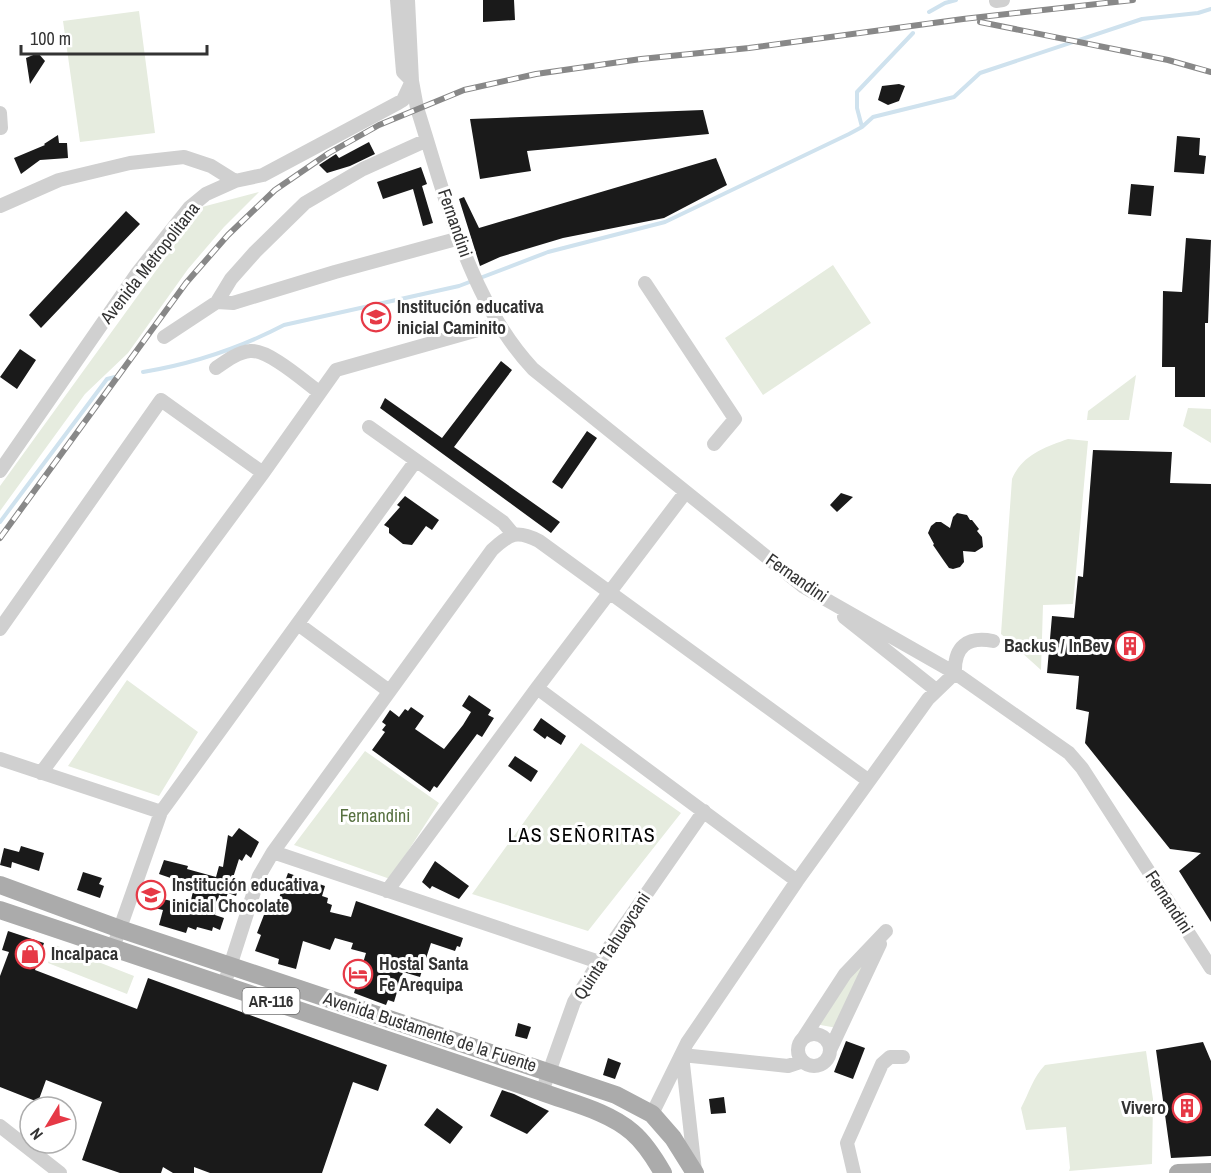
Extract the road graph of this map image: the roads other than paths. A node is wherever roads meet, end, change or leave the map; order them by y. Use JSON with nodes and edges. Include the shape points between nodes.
{"nodes":[{"id":1,"x":397,"y":0,"type":"edge"},
{"id":2,"x":408,"y":0,"type":"edge"},
{"id":3,"x":412,"y":81,"type":"junction"},
{"id":4,"x":0,"y":112,"type":"edge"},
{"id":5,"x":1,"y":128,"type":"edge"},
{"id":6,"x":427,"y":140,"type":"junction"},
{"id":7,"x":236,"y":181,"type":"junction"},
{"id":8,"x":0,"y":206,"type":"edge"},
{"id":9,"x":460,"y":238,"type":"junction"},
{"id":10,"x":645,"y":283,"type":"dead end"},
{"id":11,"x":217,"y":302,"type":"junction"},
{"id":12,"x":499,"y":324,"type":"junction"},
{"id":13,"x":164,"y":337,"type":"dead end"},
{"id":14,"x":216,"y":368,"type":"dead end"},
{"id":15,"x":319,"y":392,"type":"junction"},
{"id":16,"x":369,"y":428,"type":"dead end"},
{"id":17,"x":714,"y":444,"type":"dead end"},
{"id":18,"x":415,"y":462,"type":"junction"},
{"id":19,"x":0,"y":471,"type":"edge"},
{"id":20,"x":262,"y":473,"type":"junction"},
{"id":21,"x":685,"y":493,"type":"junction"},
{"id":22,"x":513,"y":534,"type":"junction"},
{"id":23,"x":804,"y":586,"type":"junction"},
{"id":24,"x":610,"y":593,"type":"junction"},
{"id":25,"x":298,"y":624,"type":"junction"},
{"id":26,"x":0,"y":629,"type":"edge"},
{"id":27,"x":993,"y":641,"type":"dead end"},
{"id":28,"x":955,"y":673,"type":"junction"},
{"id":29,"x":537,"y":688,"type":"junction"},
{"id":30,"x":936,"y":690,"type":"junction"},
{"id":31,"x":389,"y":691,"type":"junction"},
{"id":32,"x":0,"y":759,"type":"edge"},
{"id":33,"x":41,"y":773,"type":"junction"},
{"id":34,"x":869,"y":781,"type":"junction"},
{"id":35,"x":704,"y":811,"type":"junction"},
{"id":36,"x":161,"y":812,"type":"junction"},
{"id":37,"x":273,"y":852,"type":"junction"},
{"id":38,"x":797,"y":880,"type":"junction"},
{"id":39,"x":0,"y":885,"type":"edge"},
{"id":40,"x":387,"y":891,"type":"junction"},
{"id":41,"x":0,"y":910,"type":"edge"},
{"id":42,"x":120,"y":929,"type":"junction"},
{"id":43,"x":113,"y":948,"type":"junction"},
{"id":44,"x":599,"y":962,"type":"junction"},
{"id":45,"x":231,"y":966,"type":"junction"},
{"id":46,"x":1211,"y":968,"type":"edge"},
{"id":47,"x":224,"y":985,"type":"junction"},
{"id":48,"x":804,"y":1037,"type":"junction"},
{"id":49,"x":830,"y":1050,"type":"junction"},
{"id":50,"x":682,"y":1055,"type":"junction"},
{"id":51,"x":903,"y":1057,"type":"dead end"},
{"id":52,"x":803,"y":1061,"type":"junction"},
{"id":53,"x":550,"y":1072,"type":"junction"},
{"id":54,"x":542,"y":1092,"type":"junction"},
{"id":55,"x":652,"y":1113,"type":"junction"},
{"id":56,"x":0,"y":1126,"type":"edge"},
{"id":57,"x":695,"y":1172,"type":"edge"},
{"id":58,"x":1211,"y":1172,"type":"edge"},
{"id":59,"x":60,"y":1173,"type":"edge"},
{"id":60,"x":663,"y":1173,"type":"edge"},
{"id":61,"x":854,"y":1173,"type":"edge"},
{"id":62,"x":1178,"y":1173,"type":"edge"}],
"edges":[{"from":1,"to":3,"type":"street","via":[[403,72]]},
{"from":2,"to":3,"type":"street"},
{"from":3,"to":6,"type":"street","name":"Fernandini"},
{"from":3,"to":7,"type":"street","name":"Avenida Metropolitana","via":[[398,103],[263,175]]},
{"from":4,"to":5,"type":"street"},
{"from":6,"to":9,"type":"street","name":"Fernandini"},
{"from":6,"to":11,"type":"street","via":[[363,169],[305,203],[231,279]]},
{"from":7,"to":8,"type":"street","via":[[211,166],[184,157],[130,163],[59,180]]},
{"from":7,"to":19,"type":"street","name":"Avenida Metropolitana","via":[[206,194],[189,208],[138,272]]},
{"from":9,"to":11,"type":"street","via":[[233,303]]},
{"from":9,"to":12,"type":"street","name":"Fernandini"},
{"from":10,"to":17,"type":"street","via":[[735,419]]},
{"from":11,"to":13,"type":"street"},
{"from":12,"to":15,"type":"street","via":[[336,370]]},
{"from":12,"to":21,"type":"street","name":"Fernandini","via":[[533,369]]},
{"from":14,"to":15,"type":"street","via":[[252,351],[270,357]]},
{"from":15,"to":20,"type":"street"},
{"from":16,"to":18,"type":"street"},
{"from":18,"to":22,"type":"street","via":[[503,522]]},
{"from":18,"to":25,"type":"street"},
{"from":20,"to":26,"type":"street","via":[[161,400]]},
{"from":20,"to":33,"type":"street"},
{"from":21,"to":23,"type":"street","name":"Fernandini"},
{"from":21,"to":24,"type":"street"},
{"from":22,"to":24,"type":"street","via":[[539,541]]},
{"from":22,"to":31,"type":"street","via":[[492,550]]},
{"from":23,"to":28,"type":"street","name":"Fernandini"},
{"from":23,"to":30,"type":"street"},
{"from":24,"to":29,"type":"street"},
{"from":24,"to":34,"type":"street"},
{"from":25,"to":31,"type":"street"},
{"from":25,"to":36,"type":"street"},
{"from":27,"to":28,"type":"street","via":[[969,642],[959,650],[954,661]]},
{"from":28,"to":30,"type":"street"},
{"from":28,"to":46,"type":"street","name":"Fernandini","via":[[1076,759]]},
{"from":29,"to":35,"type":"street"},
{"from":29,"to":40,"type":"street"},
{"from":30,"to":34,"type":"street"},
{"from":31,"to":37,"type":"street"},
{"from":32,"to":33,"type":"street"},
{"from":33,"to":36,"type":"street"},
{"from":34,"to":38,"type":"street"},
{"from":35,"to":38,"type":"street"},
{"from":35,"to":44,"type":"street","name":"Quinta Tahuaycani"},
{"from":36,"to":42,"type":"street"},
{"from":37,"to":40,"type":"street"},
{"from":37,"to":45,"type":"street","via":[[259,876]]},
{"from":38,"to":50,"type":"street"},
{"from":39,"to":42,"type":"main road","name":"Avenida Bustamente de la Fuente","number":"AR-116"},
{"from":40,"to":44,"type":"street"},
{"from":41,"to":43,"type":"main road","name":"Avenida Bustamente de la Fuente","number":"AR-116"},
{"from":42,"to":43,"type":"street"},
{"from":42,"to":45,"type":"main road","name":"Avenida Bustamente de la Fuente","number":"AR-116"},
{"from":43,"to":47,"type":"main road","name":"Avenida Bustamente de la Fuente","number":"AR-116"},
{"from":44,"to":53,"type":"street","name":"Quinta Tahuaycani","via":[[574,1002]]},
{"from":45,"to":47,"type":"street"},
{"from":45,"to":53,"type":"main road","name":"Avenida Bustamente de la Fuente","number":"AR-116"},
{"from":47,"to":54,"type":"main road","name":"Avenida Bustamente de la Fuente","number":"AR-116"},
{"from":48,"to":49,"type":"street","via":[[819,1035],[827,1040]]},
{"from":48,"to":49,"type":"street","via":[[845,974],[886,931]]},
{"from":48,"to":52,"type":"street","via":[[798,1052]]},
{"from":49,"to":52,"type":"street","via":[[823,1064],[813,1066]]},
{"from":50,"to":52,"type":"street","via":[[788,1066]]},
{"from":50,"to":55,"type":"street"},
{"from":50,"to":57,"type":"street"},
{"from":51,"to":61,"type":"street","via":[[890,1058],[882,1064],[847,1143]]},
{"from":53,"to":54,"type":"street","name":"Quinta Tahuaycani"},
{"from":53,"to":55,"type":"main road","name":"Avenida Bustamente de la Fuente","number":"AR-116","via":[[616,1095]]},
{"from":54,"to":60,"type":"main road","name":"Avenida Bustamente de la Fuente","number":"AR-116","via":[[608,1117],[632,1132]]},
{"from":55,"to":57,"type":"main road","name":"Avenida Bustamente de la Fuente","number":"AR-116","via":[[674,1138]]},
{"from":56,"to":59,"type":"street"},
{"from":58,"to":62,"type":"main road"}]}
